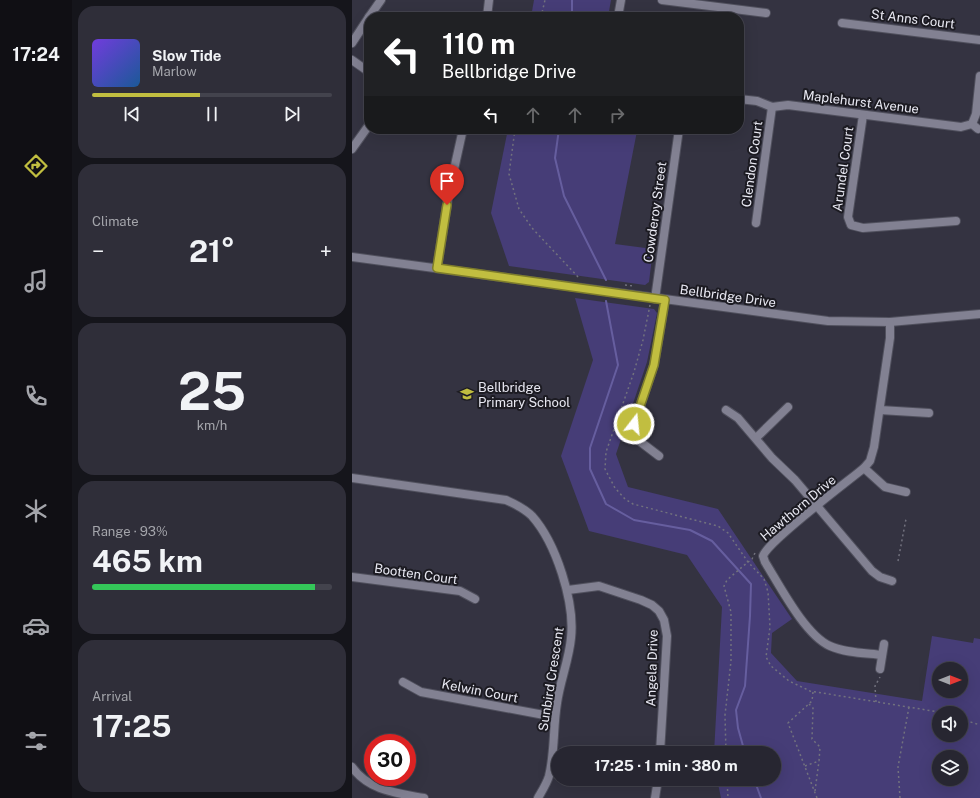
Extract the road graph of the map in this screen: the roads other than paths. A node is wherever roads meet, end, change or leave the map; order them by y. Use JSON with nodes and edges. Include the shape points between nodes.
{"nodes":[{"id":1,"x":381,"y":0,"type":"edge"},
{"id":2,"x":489,"y":0,"type":"edge"},
{"id":3,"x":620,"y":0,"type":"edge"},
{"id":4,"x":662,"y":0,"type":"edge"},
{"id":5,"x":373,"y":12,"type":"edge"},
{"id":6,"x":488,"y":12,"type":"edge"},
{"id":7,"x":619,"y":12,"type":"edge"},
{"id":8,"x":766,"y":13,"type":"dead end"},
{"id":9,"x":842,"y":23,"type":"dead end"},
{"id":10,"x":364,"y":24,"type":"edge"},
{"id":11,"x":980,"y":40,"type":"edge"},
{"id":12,"x":352,"y":42,"type":"edge"},
{"id":13,"x":352,"y":60,"type":"edge"},
{"id":14,"x":364,"y":68,"type":"edge"},
{"id":15,"x":980,"y":76,"type":"edge"},
{"id":16,"x":744,"y":101,"type":"edge"},
{"id":17,"x":772,"y":107,"type":"junction"},
{"id":18,"x":863,"y":115,"type":"junction"},
{"id":19,"x":364,"y":132,"type":"edge"},
{"id":20,"x":462,"y":134,"type":"edge"},
{"id":21,"x":678,"y":134,"type":"edge"},
{"id":22,"x":352,"y":149,"type":"edge"},
{"id":23,"x":956,"y":221,"type":"dead end"},
{"id":24,"x":756,"y":224,"type":"dead end"},
{"id":25,"x":353,"y":258,"type":"edge"},
{"id":26,"x":437,"y":268,"type":"junction"},
{"id":27,"x":655,"y":298,"type":"junction"},
{"id":28,"x":665,"y":300,"type":"junction"},
{"id":29,"x":980,"y":314,"type":"edge"},
{"id":30,"x":890,"y":322,"type":"junction"},
{"id":31,"x":788,"y":407,"type":"dead end"},
{"id":32,"x":726,"y":410,"type":"dead end"},
{"id":33,"x":880,"y":410,"type":"junction"},
{"id":34,"x":929,"y":413,"type":"dead end"},
{"id":35,"x":756,"y":438,"type":"junction"},
{"id":36,"x":659,"y":456,"type":"dead end"},
{"id":37,"x":864,"y":468,"type":"junction"},
{"id":38,"x":352,"y":478,"type":"edge"},
{"id":39,"x":906,"y":492,"type":"dead end"},
{"id":40,"x":818,"y":506,"type":"junction"},
{"id":41,"x":352,"y":577,"type":"edge"},
{"id":42,"x":892,"y":581,"type":"dead end"},
{"id":43,"x":568,"y":590,"type":"junction"},
{"id":44,"x":475,"y":599,"type":"dead end"},
{"id":45,"x":884,"y":644,"type":"dead end"},
{"id":46,"x":882,"y":655,"type":"junction"},
{"id":47,"x":880,"y":673,"type":"road end"},
{"id":48,"x":403,"y":682,"type":"dead end"},
{"id":49,"x":555,"y":717,"type":"junction"},
{"id":50,"x":660,"y":746,"type":"edge"},
{"id":51,"x":352,"y":767,"type":"edge"},
{"id":52,"x":657,"y":786,"type":"edge"},
{"id":53,"x":424,"y":798,"type":"edge"},
{"id":54,"x":538,"y":798,"type":"edge"},
{"id":55,"x":655,"y":798,"type":"edge"}],
"edges":[{"from":1,"to":5,"type":"street"},
{"from":2,"to":6,"type":"street"},
{"from":3,"to":7,"type":"street"},
{"from":4,"to":8,"type":"street"},
{"from":9,"to":11,"type":"street","name":"St Anns Court"},
{"from":10,"to":12,"type":"street"},
{"from":13,"to":14,"type":"street"},
{"from":15,"to":18,"type":"street","name":"Maplehurst Avenue","via":[[975,126],[960,127]]},
{"from":16,"to":17,"type":"street","name":"Maplehurst Avenue"},
{"from":17,"to":18,"type":"street","name":"Maplehurst Avenue","via":[[788,105]]},
{"from":17,"to":24,"type":"street","name":"Clendon Court"},
{"from":18,"to":23,"type":"street","name":"Arundel Court","via":[[848,217],[849,228]]},
{"from":19,"to":22,"type":"street"},
{"from":20,"to":26,"type":"street","via":[[449,192]]},
{"from":21,"to":27,"type":"street","name":"Cowderoy Street"},
{"from":25,"to":26,"type":"street","name":"Bellbridge Drive"},
{"from":26,"to":27,"type":"street","name":"Bellbridge Drive"},
{"from":27,"to":28,"type":"street","name":"Bellbridge Drive"},
{"from":28,"to":30,"type":"street","name":"Bellbridge Drive","via":[[828,321]]},
{"from":28,"to":36,"type":"street","via":[[654,365],[634,424],[638,440]]},
{"from":29,"to":30,"type":"street","name":"Bellbridge Drive"},
{"from":30,"to":33,"type":"street","name":"Hawthorn Drive"},
{"from":31,"to":35,"type":"street"},
{"from":32,"to":35,"type":"street","via":[[738,418]]},
{"from":33,"to":34,"type":"street"},
{"from":33,"to":37,"type":"street","name":"Hawthorn Drive","via":[[873,451],[870,461]]},
{"from":35,"to":40,"type":"street"},
{"from":37,"to":39,"type":"street","via":[[886,487]]},
{"from":37,"to":40,"type":"street","name":"Hawthorn Drive"},
{"from":38,"to":43,"type":"street","name":"Sunbird Crescent","via":[[491,496],[519,506],[532,516],[542,531]]},
{"from":40,"to":42,"type":"street","via":[[872,571]]},
{"from":40,"to":46,"type":"street","name":"Hawthorn Drive","via":[[767,548],[763,559],[815,636],[841,650]]},
{"from":41,"to":44,"type":"street","name":"Bootten Court","via":[[460,591]]},
{"from":43,"to":49,"type":"street","name":"Sunbird Crescent","via":[[572,610],[571,638]]},
{"from":43,"to":50,"type":"street","name":"Angela Drive","via":[[599,586],[613,590],[652,605],[664,620],[667,636]]},
{"from":45,"to":46,"type":"street"},
{"from":46,"to":47,"type":"street"},
{"from":48,"to":49,"type":"street","name":"Kelwin Court","via":[[421,692]]},
{"from":49,"to":54,"type":"street","name":"Sunbird Crescent","via":[[553,752],[548,777]]},
{"from":51,"to":53,"type":"street","via":[[364,781],[376,788]]},
{"from":52,"to":55,"type":"street"}]}
